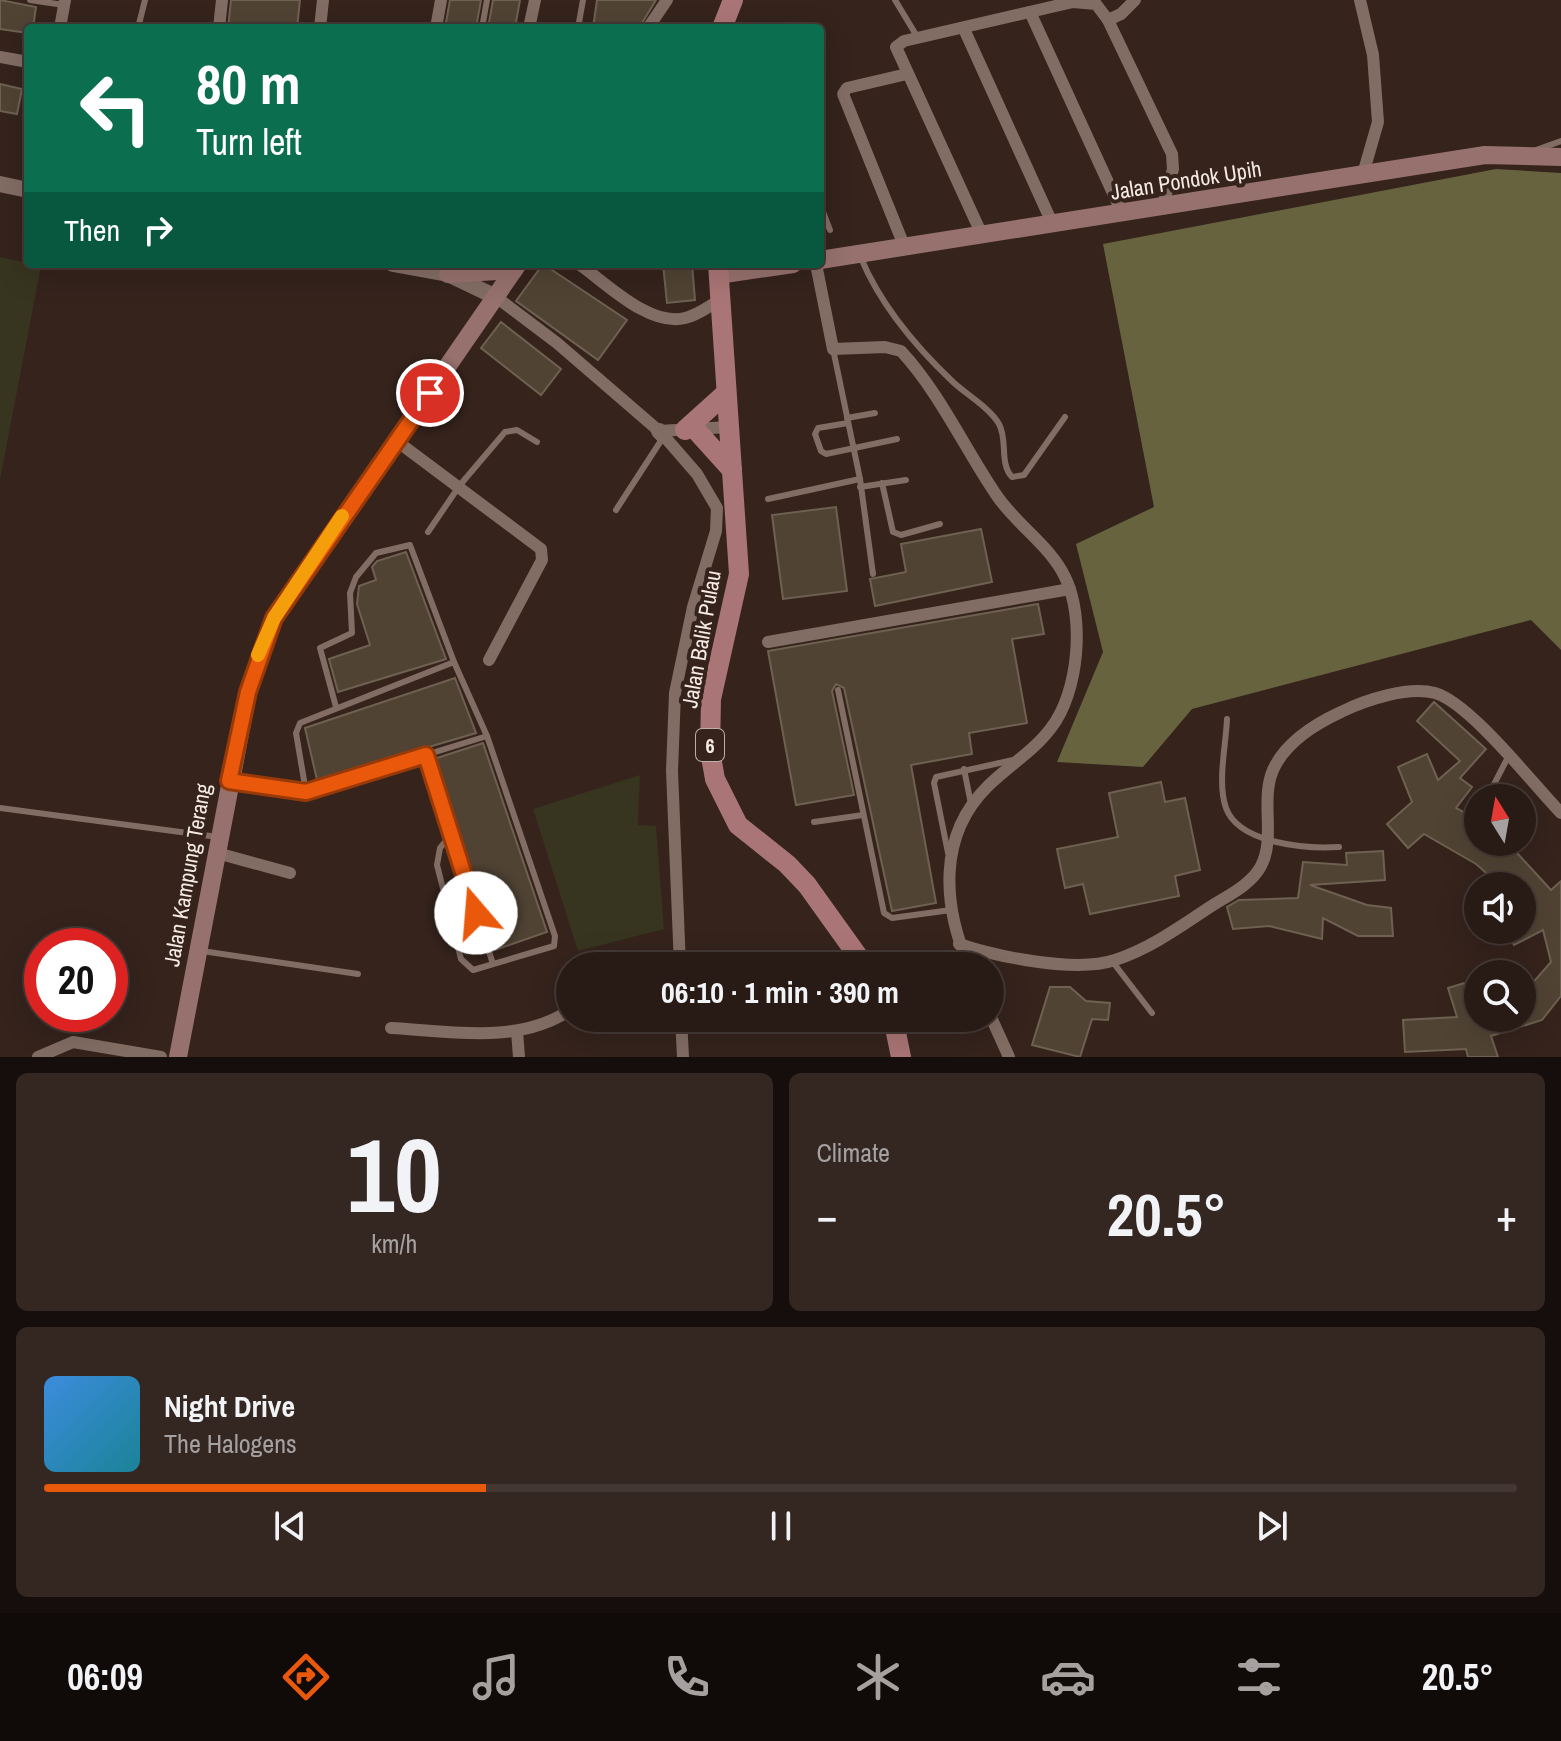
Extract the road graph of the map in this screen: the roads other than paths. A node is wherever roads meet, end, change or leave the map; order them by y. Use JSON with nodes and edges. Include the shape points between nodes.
{"nodes":[{"id":1,"x":30,"y":0,"type":"edge"},
{"id":2,"x":145,"y":0,"type":"edge"},
{"id":3,"x":222,"y":0,"type":"edge"},
{"id":4,"x":323,"y":0,"type":"edge"},
{"id":5,"x":440,"y":0,"type":"edge"},
{"id":6,"x":487,"y":0,"type":"edge"},
{"id":7,"x":535,"y":0,"type":"edge"},
{"id":8,"x":583,"y":0,"type":"edge"},
{"id":9,"x":667,"y":0,"type":"edge"},
{"id":10,"x":733,"y":0,"type":"edge"},
{"id":11,"x":895,"y":0,"type":"edge"},
{"id":12,"x":1135,"y":0,"type":"edge"},
{"id":13,"x":1360,"y":0,"type":"edge"},
{"id":14,"x":64,"y":3,"type":"edge"},
{"id":15,"x":1030,"y":12,"type":"junction"},
{"id":16,"x":1108,"y":20,"type":"junction"},
{"id":17,"x":61,"y":24,"type":"edge"},
{"id":18,"x":139,"y":24,"type":"edge"},
{"id":19,"x":219,"y":24,"type":"edge"},
{"id":20,"x":320,"y":24,"type":"edge"},
{"id":21,"x":437,"y":24,"type":"edge"},
{"id":22,"x":483,"y":24,"type":"edge"},
{"id":23,"x":530,"y":24,"type":"edge"},
{"id":24,"x":579,"y":24,"type":"edge"},
{"id":25,"x":651,"y":24,"type":"edge"},
{"id":26,"x":724,"y":24,"type":"edge"},
{"id":27,"x":964,"y":29,"type":"junction"},
{"id":28,"x":918,"y":39,"type":"junction"},
{"id":29,"x":0,"y":57,"type":"edge"},
{"id":30,"x":24,"y":61,"type":"edge"},
{"id":31,"x":907,"y":74,"type":"junction"},
{"id":32,"x":1561,"y":141,"type":"edge"},
{"id":33,"x":1525,"y":153,"type":"junction"},
{"id":34,"x":1561,"y":157,"type":"edge"},
{"id":35,"x":1363,"y":174,"type":"junction"},
{"id":36,"x":0,"y":184,"type":"edge"},
{"id":37,"x":24,"y":189,"type":"edge"},
{"id":38,"x":1162,"y":209,"type":"junction"},
{"id":39,"x":824,"y":214,"type":"edge"},
{"id":40,"x":1123,"y":215,"type":"junction"},
{"id":41,"x":1053,"y":225,"type":"junction"},
{"id":42,"x":830,"y":230,"type":"dead end"},
{"id":43,"x":982,"y":235,"type":"junction"},
{"id":44,"x":905,"y":248,"type":"junction"},
{"id":45,"x":860,"y":255,"type":"junction"},
{"id":46,"x":824,"y":261,"type":"edge"},
{"id":47,"x":415,"y":268,"type":"edge"},
{"id":48,"x":506,"y":268,"type":"edge"},
{"id":49,"x":515,"y":268,"type":"edge"},
{"id":50,"x":585,"y":268,"type":"edge"},
{"id":51,"x":819,"y":268,"type":"edge"},
{"id":52,"x":718,"y":269,"type":"edge"},
{"id":53,"x":448,"y":274,"type":"junction"},
{"id":54,"x":496,"y":297,"type":"junction"},
{"id":55,"x":720,"y":300,"type":"junction"},
{"id":56,"x":833,"y":349,"type":"junction"},
{"id":57,"x":725,"y":394,"type":"junction"},
{"id":58,"x":875,"y":413,"type":"dead end"},
{"id":59,"x":1065,"y":417,"type":"dead end"},
{"id":60,"x":848,"y":420,"type":"junction"},
{"id":61,"x":729,"y":427,"type":"junction"},
{"id":62,"x":690,"y":430,"type":"junction"},
{"id":63,"x":662,"y":434,"type":"junction"},
{"id":64,"x":897,"y":439,"type":"dead end"},
{"id":65,"x":398,"y":442,"type":"junction"},
{"id":66,"x":537,"y":442,"type":"dead end"},
{"id":67,"x":853,"y":448,"type":"junction"},
{"id":68,"x":732,"y":470,"type":"junction"},
{"id":69,"x":860,"y":479,"type":"junction"},
{"id":70,"x":906,"y":480,"type":"dead end"},
{"id":71,"x":882,"y":483,"type":"junction"},
{"id":72,"x":460,"y":485,"type":"junction"},
{"id":73,"x":860,"y":487,"type":"junction"},
{"id":74,"x":768,"y":499,"type":"dead end"},
{"id":75,"x":616,"y":510,"type":"dead end"},
{"id":76,"x":940,"y":524,"type":"dead end"},
{"id":77,"x":428,"y":532,"type":"dead end"},
{"id":78,"x":873,"y":574,"type":"dead end"},
{"id":79,"x":1070,"y":589,"type":"junction"},
{"id":80,"x":768,"y":642,"type":"dead end"},
{"id":81,"x":489,"y":660,"type":"dead end"},
{"id":82,"x":454,"y":662,"type":"junction"},
{"id":83,"x":838,"y":690,"type":"dead end"},
{"id":84,"x":336,"y":707,"type":"junction"},
{"id":85,"x":1227,"y":719,"type":"dead end"},
{"id":86,"x":487,"y":736,"type":"junction"},
{"id":87,"x":426,"y":755,"type":"junction"},
{"id":88,"x":1508,"y":757,"type":"junction"},
{"id":89,"x":1020,"y":759,"type":"junction"},
{"id":90,"x":964,"y":769,"type":"junction"},
{"id":91,"x":229,"y":781,"type":"junction"},
{"id":92,"x":1494,"y":784,"type":"edge"},
{"id":93,"x":306,"y":792,"type":"junction"},
{"id":94,"x":972,"y":807,"type":"junction"},
{"id":95,"x":0,"y":808,"type":"edge"},
{"id":96,"x":1561,"y":813,"type":"edge"},
{"id":97,"x":863,"y":815,"type":"junction"},
{"id":98,"x":814,"y":822,"type":"dead end"},
{"id":99,"x":451,"y":835,"type":"junction"},
{"id":100,"x":1266,"y":838,"type":"junction"},
{"id":101,"x":218,"y":845,"type":"junction"},
{"id":102,"x":1339,"y":847,"type":"dead end"},
{"id":103,"x":949,"y":857,"type":"junction"},
{"id":104,"x":290,"y":873,"type":"dead end"},
{"id":105,"x":951,"y":910,"type":"junction"},
{"id":106,"x":959,"y":944,"type":"junction"},
{"id":107,"x":199,"y":950,"type":"junction"},
{"id":108,"x":679,"y":952,"type":"edge"},
{"id":109,"x":855,"y":952,"type":"edge"},
{"id":110,"x":963,"y":952,"type":"edge"},
{"id":111,"x":1112,"y":961,"type":"junction"},
{"id":112,"x":493,"y":964,"type":"junction"},
{"id":113,"x":358,"y":974,"type":"dead end"},
{"id":114,"x":1152,"y":1013,"type":"dead end"},
{"id":115,"x":556,"y":1020,"type":"edge"},
{"id":116,"x":391,"y":1028,"type":"dead end"},
{"id":117,"x":517,"y":1031,"type":"junction"},
{"id":118,"x":680,"y":1032,"type":"edge"},
{"id":119,"x":896,"y":1032,"type":"edge"},
{"id":120,"x":998,"y":1032,"type":"edge"},
{"id":121,"x":678,"y":1056,"type":"edge"},
{"id":122,"x":38,"y":1057,"type":"edge"},
{"id":123,"x":161,"y":1057,"type":"edge"},
{"id":124,"x":178,"y":1057,"type":"edge"},
{"id":125,"x":519,"y":1057,"type":"edge"},
{"id":126,"x":901,"y":1057,"type":"edge"},
{"id":127,"x":1009,"y":1057,"type":"edge"}],
"edges":[{"from":1,"to":14,"type":"lane"},
{"from":2,"to":18,"type":"lane"},
{"from":3,"to":19,"type":"street"},
{"from":4,"to":20,"type":"street"},
{"from":5,"to":21,"type":"street"},
{"from":6,"to":22,"type":"lane"},
{"from":7,"to":23,"type":"street"},
{"from":8,"to":24,"type":"lane"},
{"from":9,"to":25,"type":"street"},
{"from":10,"to":26,"type":"main road"},
{"from":11,"to":28,"type":"lane"},
{"from":12,"to":16,"type":"street"},
{"from":13,"to":35,"type":"street","via":[[1373,55],[1378,122]]},
{"from":14,"to":17,"type":"street"},
{"from":15,"to":16,"type":"street","via":[[1084,0],[1096,4]]},
{"from":15,"to":27,"type":"street"},
{"from":15,"to":40,"type":"street"},
{"from":16,"to":38,"type":"street","via":[[1172,154]]},
{"from":27,"to":28,"type":"street"},
{"from":27,"to":41,"type":"street"},
{"from":28,"to":31,"type":"street","via":[[896,47]]},
{"from":29,"to":30,"type":"street"},
{"from":31,"to":43,"type":"street"},
{"from":31,"to":44,"type":"street","via":[[847,88],[843,94]]},
{"from":32,"to":33,"type":"lane"},
{"from":33,"to":34,"type":"main road","name":"Jalan Pondok Upih"},
{"from":33,"to":35,"type":"main road","name":"Jalan Pondok Upih"},
{"from":35,"to":38,"type":"main road","name":"Jalan Pondok Upih"},
{"from":36,"to":37,"type":"street"},
{"from":38,"to":40,"type":"main road","name":"Jalan Pondok Upih"},
{"from":39,"to":42,"type":"lane"},
{"from":40,"to":41,"type":"main road","name":"Jalan Pondok Upih"},
{"from":41,"to":43,"type":"main road","name":"Jalan Pondok Upih"},
{"from":43,"to":44,"type":"main road","name":"Jalan Pondok Upih"},
{"from":44,"to":45,"type":"main road","name":"Jalan Pondok Upih"},
{"from":45,"to":46,"type":"main road","name":"Jalan Pondok Upih"},
{"from":45,"to":59,"type":"lane","via":[[907,332],[997,421],[1012,477],[1024,475]]},
{"from":47,"to":53,"type":"street"},
{"from":48,"to":53,"type":"main road"},
{"from":49,"to":54,"type":"main road","name":"Jalan Kampung Terang"},
{"from":50,"to":55,"type":"street","via":[[636,305],[672,319],[695,315]]},
{"from":51,"to":56,"type":"street"},
{"from":52,"to":55,"type":"main road","name":"Jalan Balik Pulau","number":"6"},
{"from":53,"to":54,"type":"street"},
{"from":54,"to":63,"type":"street"},
{"from":54,"to":65,"type":"main road","name":"Jalan Kampung Terang"},
{"from":55,"to":57,"type":"main road","name":"Jalan Balik Pulau","number":"6"},
{"from":56,"to":60,"type":"lane"},
{"from":56,"to":79,"type":"street","via":[[901,351],[997,497],[1056,563]]},
{"from":57,"to":61,"type":"main road","name":"Jalan Balik Pulau","number":"6"},
{"from":57,"to":62,"type":"main road"},
{"from":58,"to":60,"type":"lane"},
{"from":60,"to":67,"type":"lane"},
{"from":60,"to":67,"type":"lane","via":[[818,428],[815,434],[823,453]]},
{"from":61,"to":62,"type":"street"},
{"from":61,"to":68,"type":"main road","name":"Jalan Balik Pulau","number":"6"},
{"from":62,"to":63,"type":"street"},
{"from":62,"to":68,"type":"main road"},
{"from":63,"to":75,"type":"lane"},
{"from":63,"to":108,"type":"street","via":[[697,474],[717,508],[716,531],[675,693],[672,771]]},
{"from":64,"to":67,"type":"lane"},
{"from":65,"to":72,"type":"street"},
{"from":65,"to":91,"type":"main road","name":"Jalan Kampung Terang","via":[[274,618],[248,692]]},
{"from":66,"to":72,"type":"lane","via":[[517,430],[505,432]]},
{"from":67,"to":69,"type":"lane"},
{"from":68,"to":109,"type":"main road","name":"Jalan Balik Pulau","number":"6","via":[[739,574],[711,699],[715,779],[738,825],[807,885]]},
{"from":69,"to":73,"type":"lane"},
{"from":69,"to":74,"type":"lane"},
{"from":70,"to":71,"type":"lane"},
{"from":71,"to":73,"type":"lane"},
{"from":71,"to":76,"type":"lane","via":[[893,532],[901,535]]},
{"from":72,"to":77,"type":"lane"},
{"from":72,"to":81,"type":"street","via":[[541,549],[542,560]]},
{"from":73,"to":78,"type":"lane"},
{"from":79,"to":80,"type":"street"},
{"from":79,"to":89,"type":"street","via":[[1077,630],[1069,683],[1052,727]]},
{"from":82,"to":84,"type":"lane"},
{"from":82,"to":84,"type":"lane","via":[[413,547],[408,543],[376,553],[351,587],[352,633],[323,645],[319,652]]},
{"from":82,"to":86,"type":"lane"},
{"from":83,"to":97,"type":"lane"},
{"from":84,"to":93,"type":"lane","via":[[297,728]]},
{"from":85,"to":100,"type":"lane","via":[[1225,806],[1236,823]]},
{"from":86,"to":87,"type":"lane"},
{"from":86,"to":112,"type":"lane","via":[[555,940],[554,946]]},
{"from":87,"to":93,"type":"lane"},
{"from":87,"to":99,"type":"lane"},
{"from":88,"to":92,"type":"lane"},
{"from":88,"to":96,"type":"street"},
{"from":88,"to":100,"type":"street","via":[[1461,706],[1434,693],[1400,693],[1345,710],[1305,733],[1273,770]]},
{"from":89,"to":90,"type":"lane"},
{"from":89,"to":94,"type":"street"},
{"from":90,"to":94,"type":"lane"},
{"from":90,"to":103,"type":"lane","via":[[939,775],[934,783]]},
{"from":91,"to":93,"type":"lane"},
{"from":91,"to":101,"type":"main road","name":"Jalan Kampung Terang"},
{"from":94,"to":103,"type":"street"},
{"from":95,"to":101,"type":"lane"},
{"from":97,"to":98,"type":"lane"},
{"from":97,"to":105,"type":"lane","via":[[884,913],[892,918]]},
{"from":99,"to":112,"type":"lane"},
{"from":99,"to":112,"type":"lane","via":[[440,848],[437,865],[461,959],[473,970]]},
{"from":100,"to":102,"type":"lane","via":[[1289,845]]},
{"from":100,"to":111,"type":"street","via":[[1262,866],[1248,882],[1179,928]]},
{"from":101,"to":104,"type":"street"},
{"from":101,"to":107,"type":"main road","name":"Jalan Kampung Terang"},
{"from":103,"to":105,"type":"street"},
{"from":105,"to":106,"type":"street"},
{"from":106,"to":110,"type":"street"},
{"from":106,"to":111,"type":"street","via":[[987,953],[1057,961]]},
{"from":107,"to":113,"type":"lane"},
{"from":107,"to":124,"type":"main road","name":"Jalan Kampung Terang"},
{"from":111,"to":114,"type":"lane"},
{"from":115,"to":117,"type":"street"},
{"from":116,"to":117,"type":"street"},
{"from":117,"to":125,"type":"street"},
{"from":118,"to":121,"type":"street"},
{"from":119,"to":126,"type":"main road"},
{"from":120,"to":127,"type":"street"},
{"from":122,"to":123,"type":"street","via":[[73,1042]]}]}
